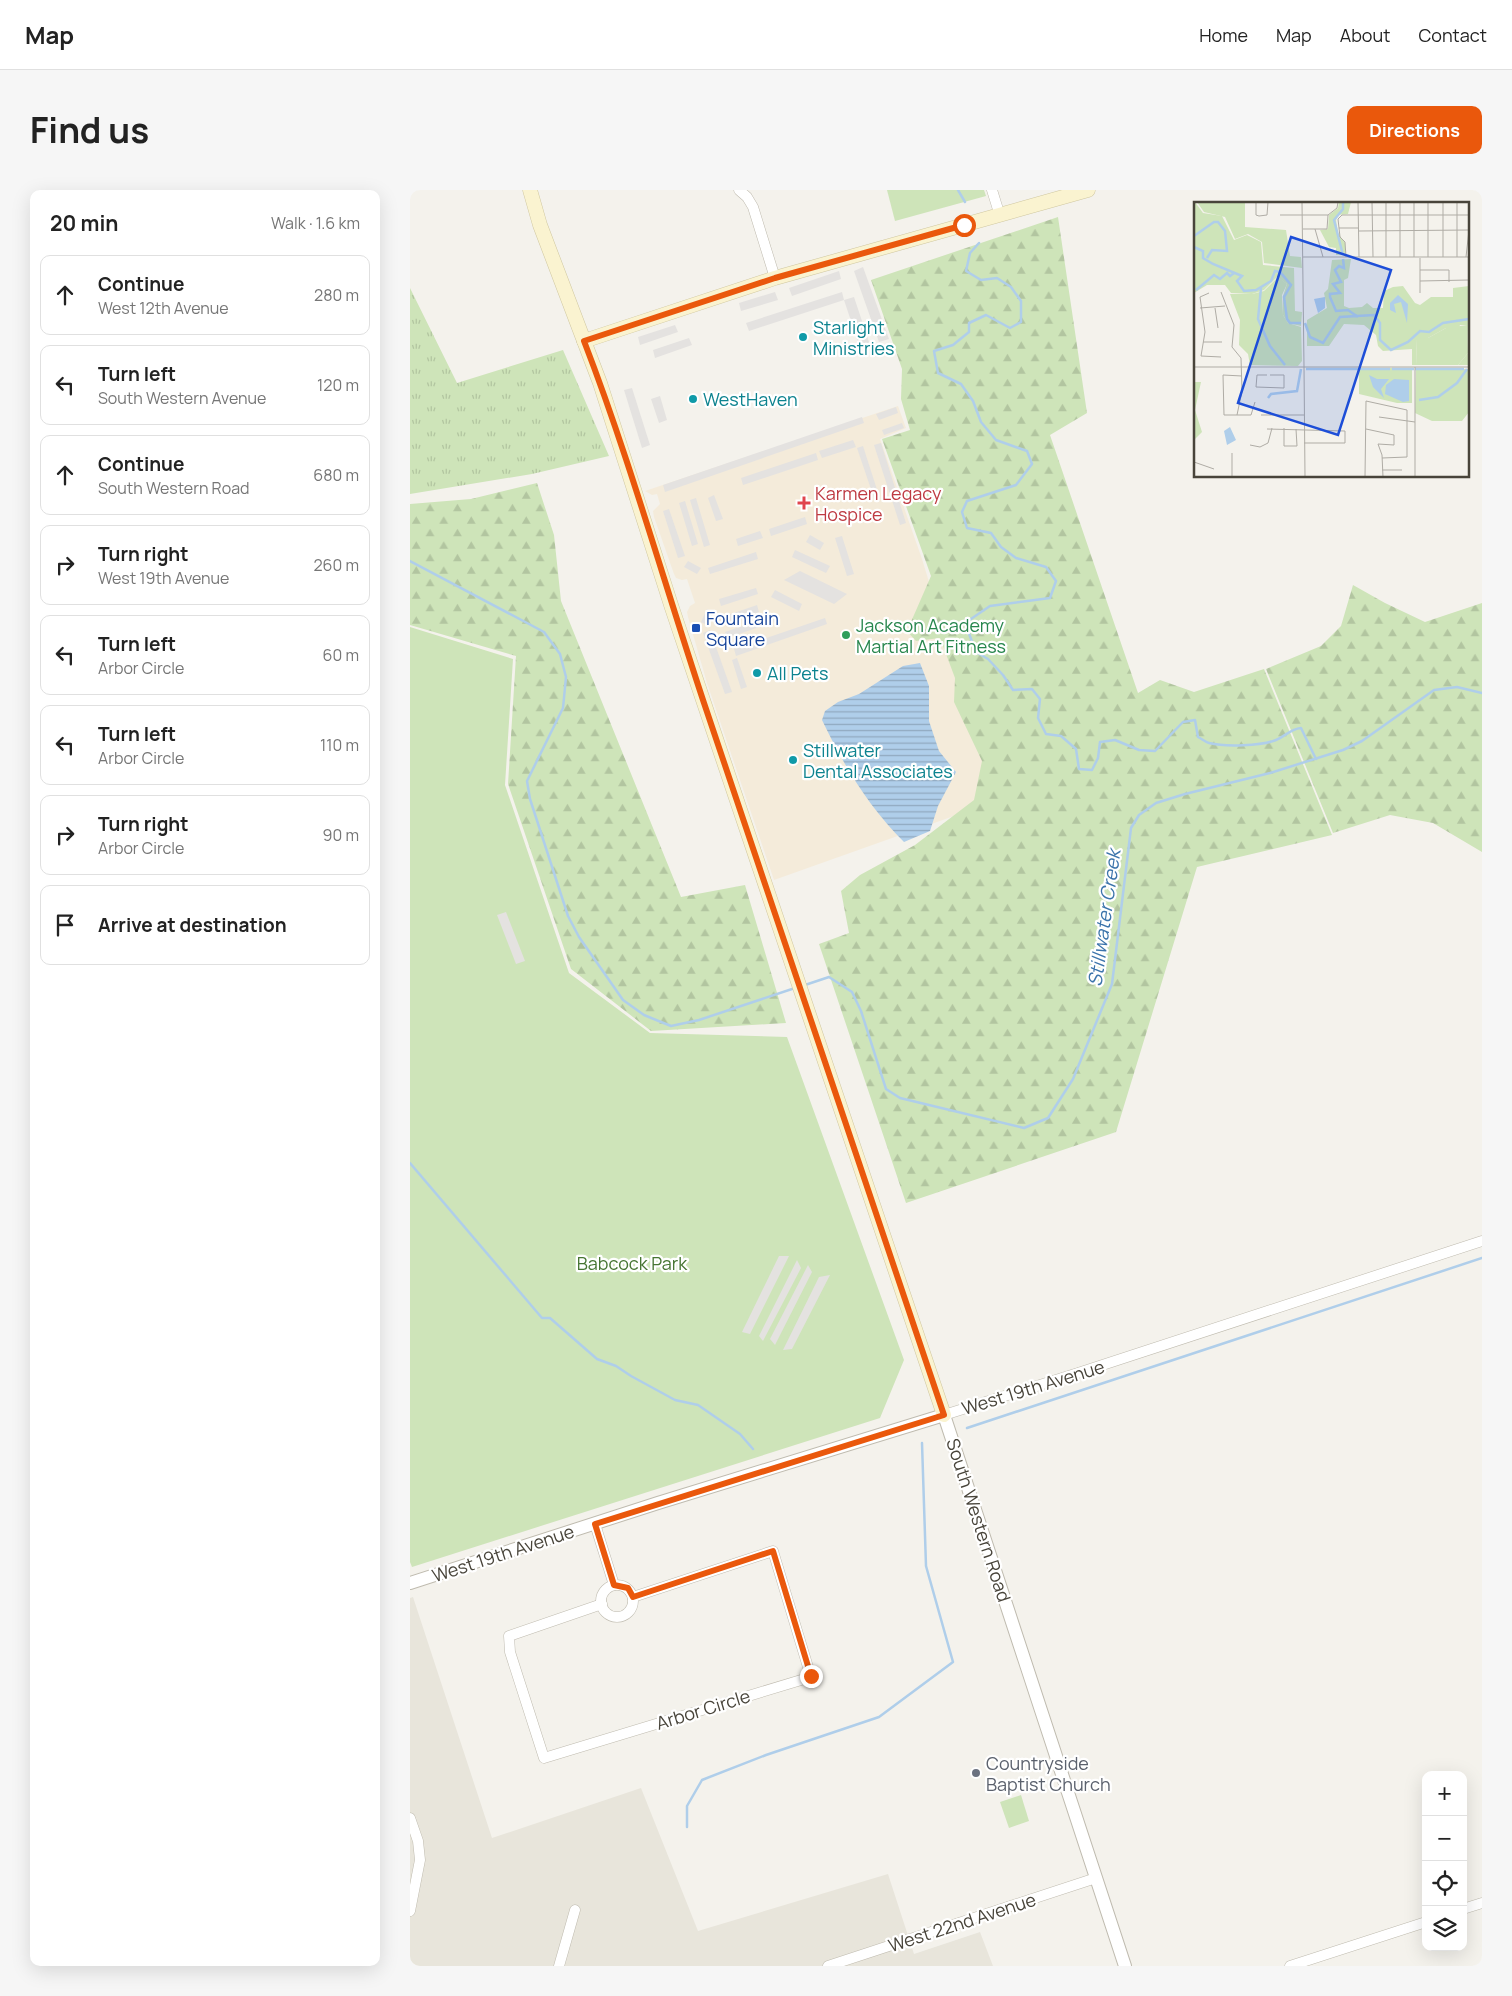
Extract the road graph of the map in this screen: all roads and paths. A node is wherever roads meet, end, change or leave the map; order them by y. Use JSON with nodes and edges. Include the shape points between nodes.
{"nodes":[{"id":1,"x":530,"y":190,"type":"edge"},
{"id":2,"x":739,"y":190,"type":"edge"},
{"id":3,"x":992,"y":190,"type":"edge"},
{"id":4,"x":1088,"y":190,"type":"edge"},
{"id":5,"x":1000,"y":216,"type":"junction"},
{"id":6,"x":775,"y":278,"type":"junction"},
{"id":7,"x":584,"y":341,"type":"junction"},
{"id":8,"x":1482,"y":1241,"type":"edge"},
{"id":9,"x":944,"y":1415,"type":"junction"},
{"id":10,"x":595,"y":1524,"type":"junction"},
{"id":11,"x":410,"y":1583,"type":"edge"},
{"id":12,"x":614,"y":1585,"type":"junction"},
{"id":13,"x":633,"y":1597,"type":"junction"},
{"id":14,"x":602,"y":1604,"type":"junction"},
{"id":15,"x":410,"y":1819,"type":"edge"},
{"id":16,"x":1096,"y":1878,"type":"junction"},
{"id":17,"x":1482,"y":1903,"type":"edge"},
{"id":18,"x":1467,"y":1908,"type":"edge"},
{"id":19,"x":575,"y":1910,"type":"dead end"},
{"id":20,"x":410,"y":1911,"type":"edge"},
{"id":21,"x":1422,"y":1923,"type":"edge"},
{"id":22,"x":559,"y":1966,"type":"edge"},
{"id":23,"x":828,"y":1966,"type":"edge"},
{"id":24,"x":1125,"y":1966,"type":"edge"},
{"id":25,"x":1290,"y":1966,"type":"edge"}],
"edges":[{"from":1,"to":7,"type":"main road"},
{"from":2,"to":6,"type":"street","via":[[753,207]]},
{"from":3,"to":5,"type":"street"},
{"from":4,"to":5,"type":"main road"},
{"from":5,"to":6,"type":"main road"},
{"from":6,"to":7,"type":"main road"},
{"from":7,"to":9,"type":"main road","name":"South Western Road"},
{"from":8,"to":9,"type":"street","name":"West 19th Avenue"},
{"from":9,"to":10,"type":"street","name":"West 19th Avenue"},
{"from":9,"to":16,"type":"street","name":"South Western Road"},
{"from":10,"to":11,"type":"street","name":"West 19th Avenue"},
{"from":10,"to":12,"type":"street"},
{"from":12,"to":13,"type":"street","via":[[628,1588]]},
{"from":12,"to":14,"type":"street","via":[[602,1594]]},
{"from":13,"to":14,"type":"street","via":[[630,1611],[621,1616],[611,1616]]},
{"from":13,"to":14,"type":"street","name":"Arbor Circle","via":[[773,1551],[811,1676],[544,1758],[510,1652],[508,1636]]},
{"from":15,"to":20,"type":"street","via":[[418,1841],[420,1860]]},
{"from":16,"to":23,"type":"street","name":"West 22nd Avenue"},
{"from":16,"to":24,"type":"street","name":"South Western Road"},
{"from":17,"to":18,"type":"street"},
{"from":19,"to":22,"type":"street"},
{"from":21,"to":25,"type":"street"}]}
